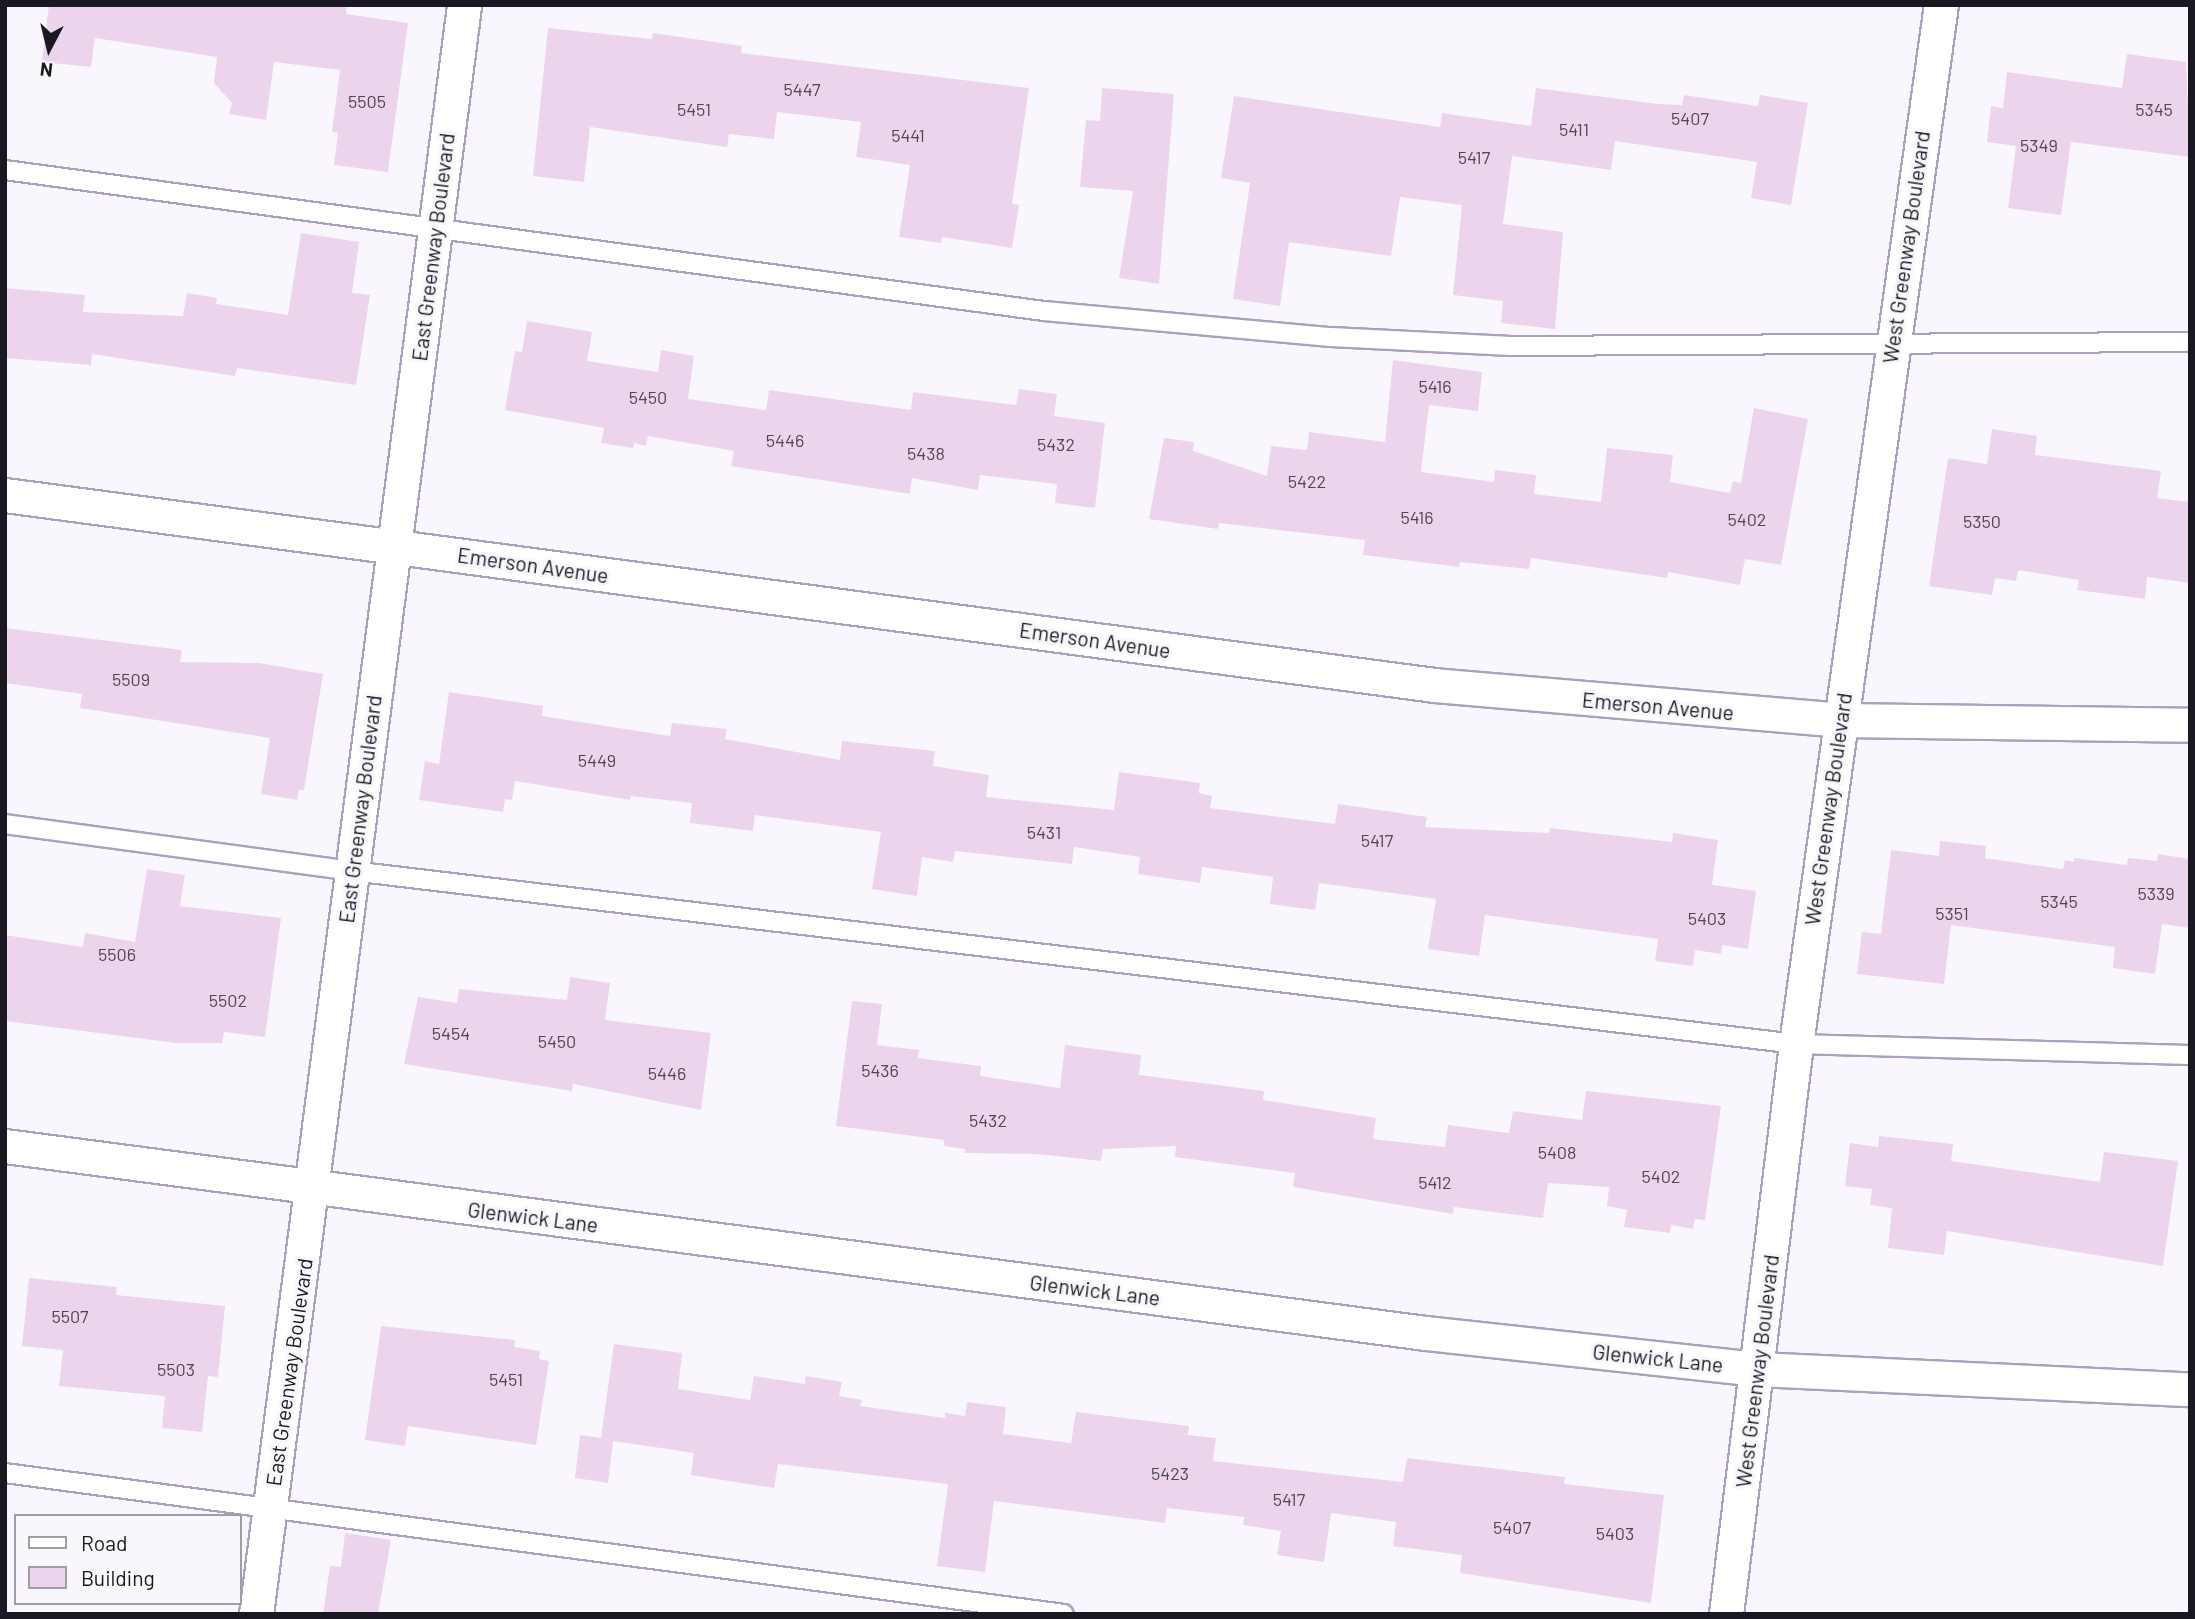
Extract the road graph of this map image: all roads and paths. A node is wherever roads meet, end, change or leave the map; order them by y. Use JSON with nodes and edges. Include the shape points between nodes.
{"nodes":[{"id":1,"x":464,"y":5,"type":"edge"},
{"id":2,"x":1941,"y":5,"type":"edge"},
{"id":3,"x":5,"y":170,"type":"edge"},
{"id":4,"x":436,"y":227,"type":"junction"},
{"id":5,"x":2190,"y":342,"type":"edge"},
{"id":6,"x":1892,"y":345,"type":"junction"},
{"id":7,"x":5,"y":495,"type":"edge"},
{"id":8,"x":393,"y":546,"type":"junction"},
{"id":9,"x":1840,"y":720,"type":"junction"},
{"id":10,"x":2190,"y":725,"type":"edge"},
{"id":11,"x":5,"y":824,"type":"edge"},
{"id":12,"x":352,"y":871,"type":"junction"},
{"id":13,"x":1796,"y":1044,"type":"junction"},
{"id":14,"x":2190,"y":1055,"type":"edge"},
{"id":15,"x":5,"y":1146,"type":"edge"},
{"id":16,"x":313,"y":1189,"type":"junction"},
{"id":17,"x":1758,"y":1369,"type":"junction"},
{"id":18,"x":2190,"y":1390,"type":"edge"},
{"id":19,"x":5,"y":1474,"type":"edge"},
{"id":20,"x":270,"y":1509,"type":"junction"},
{"id":21,"x":256,"y":1614,"type":"edge"},
{"id":22,"x":1064,"y":1614,"type":"edge"},
{"id":23,"x":1726,"y":1614,"type":"edge"}],
"edges":[{"from":1,"to":4,"type":"street","name":"East Greenway Boulevard"},
{"from":2,"to":6,"type":"street","name":"West Greenway Boulevard"},
{"from":3,"to":4,"type":"lane"},
{"from":4,"to":6,"type":"lane","via":[[1044,311],[1331,337],[1511,346]]},
{"from":4,"to":8,"type":"street","name":"East Greenway Boulevard"},
{"from":5,"to":6,"type":"lane"},
{"from":6,"to":9,"type":"street","name":"West Greenway Boulevard"},
{"from":7,"to":8,"type":"street","name":"Emerson Avenue"},
{"from":8,"to":9,"type":"street","name":"Emerson Avenue","via":[[1434,685]]},
{"from":8,"to":12,"type":"street","name":"East Greenway Boulevard"},
{"from":9,"to":10,"type":"street","name":"Emerson Avenue"},
{"from":9,"to":13,"type":"street","name":"West Greenway Boulevard"},
{"from":11,"to":12,"type":"lane"},
{"from":12,"to":13,"type":"lane"},
{"from":12,"to":16,"type":"street","name":"East Greenway Boulevard"},
{"from":13,"to":14,"type":"lane"},
{"from":13,"to":17,"type":"street","name":"West Greenway Boulevard"},
{"from":15,"to":16,"type":"street","name":"Glenwick Lane"},
{"from":16,"to":17,"type":"street","name":"Glenwick Lane","via":[[1425,1333]]},
{"from":16,"to":20,"type":"street","name":"East Greenway Boulevard"},
{"from":17,"to":18,"type":"street","name":"Glenwick Lane"},
{"from":17,"to":23,"type":"street","name":"West Greenway Boulevard"},
{"from":19,"to":20,"type":"lane"},
{"from":20,"to":21,"type":"street","name":"East Greenway Boulevard"},
{"from":20,"to":22,"type":"lane"}]}
